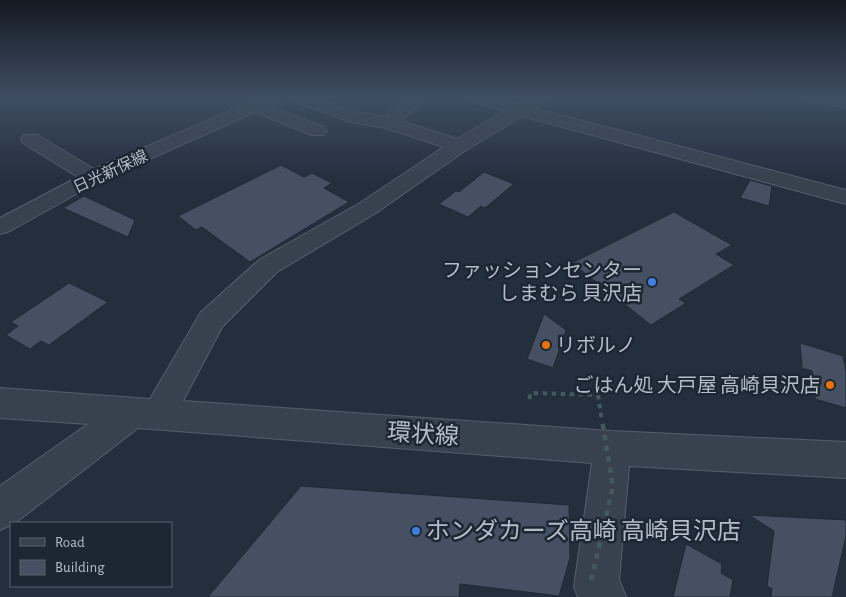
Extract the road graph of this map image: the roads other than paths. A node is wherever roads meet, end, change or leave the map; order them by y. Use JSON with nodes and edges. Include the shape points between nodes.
{"nodes":[{"id":1,"x":214,"y":124,"type":"edge"},
{"id":2,"x":300,"y":124,"type":"edge"},
{"id":3,"x":393,"y":124,"type":"edge"},
{"id":4,"x":497,"y":124,"type":"edge"},
{"id":5,"x":573,"y":124,"type":"edge"},
{"id":6,"x":318,"y":131,"type":"dead end"},
{"id":7,"x":30,"y":139,"type":"dead end"},
{"id":8,"x":459,"y":146,"type":"junction"},
{"id":9,"x":93,"y":177,"type":"junction"},
{"id":10,"x":846,"y":197,"type":"edge"},
{"id":11,"x":1,"y":225,"type":"edge"},
{"id":12,"x":0,"y":403,"type":"edge"},
{"id":13,"x":146,"y":413,"type":"junction"},
{"id":14,"x":611,"y":448,"type":"junction"},
{"id":15,"x":846,"y":460,"type":"edge"},
{"id":16,"x":0,"y":510,"type":"edge"},
{"id":17,"x":598,"y":589,"type":"edge"}],
"edges":[{"from":1,"to":9,"type":"street","name":"日光新保線"},
{"from":2,"to":6,"type":"street"},
{"from":3,"to":8,"type":"street"},
{"from":4,"to":8,"type":"street"},
{"from":5,"to":10,"type":"street"},
{"from":7,"to":9,"type":"street"},
{"from":8,"to":13,"type":"street","via":[[368,208],[268,266],[211,320]]},
{"from":9,"to":11,"type":"street","name":"日光新保線"},
{"from":12,"to":13,"type":"street","name":"環状線"},
{"from":13,"to":14,"type":"street","name":"環状線"},
{"from":13,"to":16,"type":"street"},
{"from":14,"to":15,"type":"street","name":"環状線"},
{"from":14,"to":17,"type":"street"}]}
